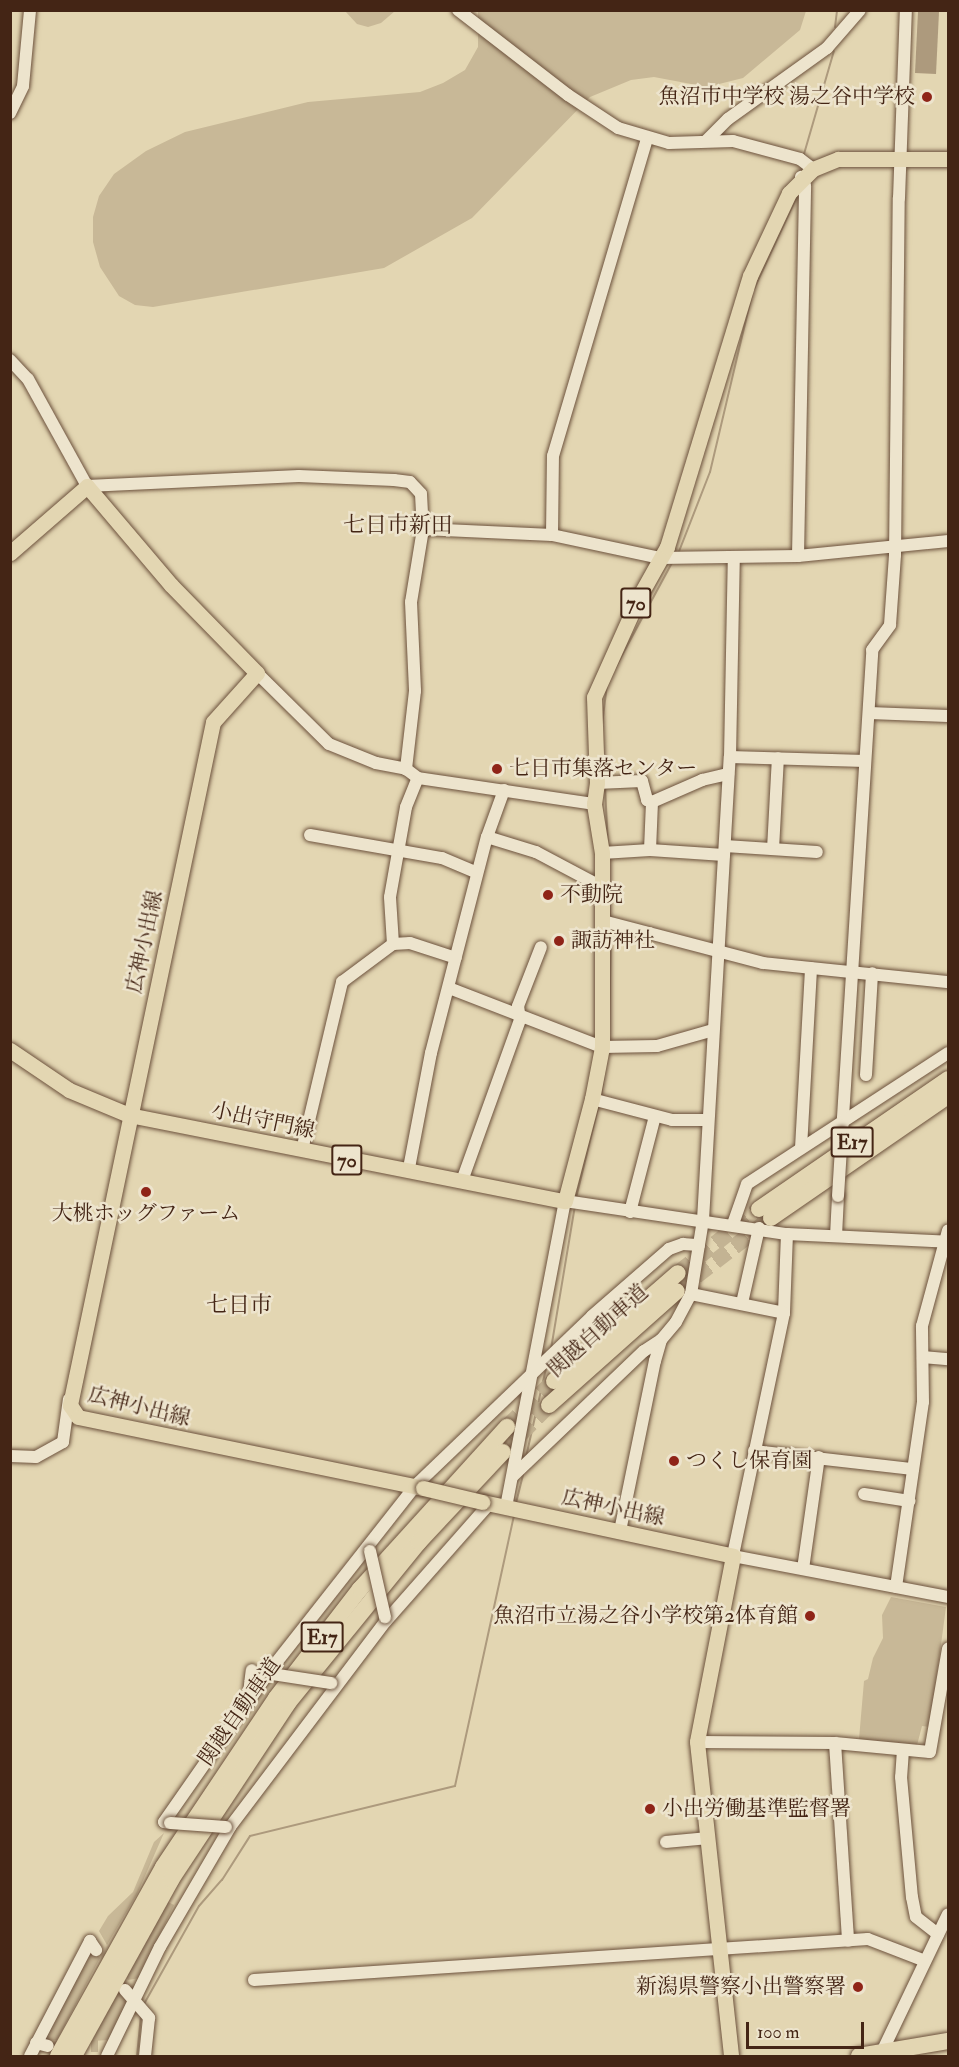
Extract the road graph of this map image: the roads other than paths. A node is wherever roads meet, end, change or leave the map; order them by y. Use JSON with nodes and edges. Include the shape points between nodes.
{"nodes":[{"id":1,"x":30,"y":10,"type":"edge"},
{"id":2,"x":458,"y":10,"type":"edge"},
{"id":3,"x":860,"y":10,"type":"edge"},
{"id":4,"x":906,"y":10,"type":"edge"},
{"id":5,"x":10,"y":113,"type":"edge"},
{"id":6,"x":647,"y":139,"type":"junction"},
{"id":7,"x":706,"y":141,"type":"junction"},
{"id":8,"x":900,"y":158,"type":"junction"},
{"id":9,"x":948,"y":159,"type":"edge"},
{"id":10,"x":807,"y":173,"type":"junction"},
{"id":11,"x":10,"y":360,"type":"edge"},
{"id":12,"x":87,"y":486,"type":"junction"},
{"id":13,"x":423,"y":528,"type":"junction"},
{"id":14,"x":552,"y":535,"type":"junction"},
{"id":15,"x":948,"y":541,"type":"edge"},
{"id":16,"x":894,"y":547,"type":"junction"},
{"id":17,"x":10,"y":554,"type":"edge"},
{"id":18,"x":798,"y":556,"type":"junction"},
{"id":19,"x":734,"y":557,"type":"junction"},
{"id":20,"x":660,"y":558,"type":"junction"},
{"id":21,"x":256,"y":673,"type":"junction"},
{"id":22,"x":869,"y":713,"type":"junction"},
{"id":23,"x":948,"y":716,"type":"edge"},
{"id":24,"x":730,"y":757,"type":"junction"},
{"id":25,"x":778,"y":758,"type":"junction"},
{"id":26,"x":865,"y":761,"type":"junction"},
{"id":27,"x":406,"y":769,"type":"junction"},
{"id":28,"x":728,"y":774,"type":"junction"},
{"id":29,"x":418,"y":778,"type":"junction"},
{"id":30,"x":597,"y":783,"type":"junction"},
{"id":31,"x":504,"y":790,"type":"junction"},
{"id":32,"x":652,"y":802,"type":"junction"},
{"id":33,"x":594,"y":804,"type":"junction"},
{"id":34,"x":310,"y":836,"type":"dead end"},
{"id":35,"x":487,"y":837,"type":"junction"},
{"id":36,"x":399,"y":849,"type":"junction"},
{"id":37,"x":773,"y":849,"type":"junction"},
{"id":38,"x":650,"y":850,"type":"junction"},
{"id":39,"x":724,"y":850,"type":"junction"},
{"id":40,"x":817,"y":852,"type":"dead end"},
{"id":41,"x":602,"y":853,"type":"junction"},
{"id":42,"x":477,"y":873,"type":"junction"},
{"id":43,"x":600,"y":886,"type":"junction"},
{"id":44,"x":603,"y":921,"type":"junction"},
{"id":45,"x":393,"y":944,"type":"junction"},
{"id":46,"x":541,"y":947,"type":"dead end"},
{"id":47,"x":719,"y":949,"type":"junction"},
{"id":48,"x":456,"y":958,"type":"junction"},
{"id":49,"x":811,"y":968,"type":"junction"},
{"id":50,"x":852,"y":970,"type":"junction"},
{"id":51,"x":873,"y":973,"type":"junction"},
{"id":52,"x":948,"y":982,"type":"edge"},
{"id":53,"x":449,"y":988,"type":"junction"},
{"id":54,"x":518,"y":1014,"type":"junction"},
{"id":55,"x":713,"y":1030,"type":"junction"},
{"id":56,"x":602,"y":1047,"type":"junction"},
{"id":57,"x":10,"y":1050,"type":"edge"},
{"id":58,"x":948,"y":1053,"type":"edge"},
{"id":59,"x":866,"y":1075,"type":"dead end"},
{"id":60,"x":948,"y":1079,"type":"edge"},
{"id":61,"x":948,"y":1096,"type":"edge"},
{"id":62,"x":592,"y":1099,"type":"junction"},
{"id":63,"x":129,"y":1115,"type":"junction"},
{"id":64,"x":655,"y":1116,"type":"junction"},
{"id":65,"x":707,"y":1120,"type":"junction"},
{"id":66,"x":842,"y":1126,"type":"junction"},
{"id":67,"x":801,"y":1148,"type":"junction"},
{"id":68,"x":302,"y":1150,"type":"junction"},
{"id":69,"x":409,"y":1168,"type":"junction"},
{"id":70,"x":463,"y":1178,"type":"junction"},
{"id":71,"x":565,"y":1201,"type":"junction"},
{"id":72,"x":630,"y":1212,"type":"junction"},
{"id":73,"x":763,"y":1218,"type":"junction"},
{"id":74,"x":702,"y":1220,"type":"junction"},
{"id":75,"x":733,"y":1224,"type":"junction"},
{"id":76,"x":787,"y":1233,"type":"junction"},
{"id":77,"x":836,"y":1236,"type":"junction"},
{"id":78,"x":948,"y":1238,"type":"edge"},
{"id":79,"x":699,"y":1245,"type":"junction"},
{"id":80,"x":678,"y":1273,"type":"tunnel mouth"},
{"id":81,"x":684,"y":1292,"type":"junction"},
{"id":82,"x":742,"y":1303,"type":"junction"},
{"id":83,"x":784,"y":1313,"type":"junction"},
{"id":84,"x":661,"y":1340,"type":"junction"},
{"id":85,"x":924,"y":1357,"type":"junction"},
{"id":86,"x":948,"y":1359,"type":"edge"},
{"id":87,"x":532,"y":1377,"type":"junction"},
{"id":88,"x":554,"y":1381,"type":"tunnel mouth"},
{"id":89,"x":69,"y":1398,"type":"junction"},
{"id":90,"x":549,"y":1405,"type":"tunnel mouth"},
{"id":91,"x":507,"y":1427,"type":"tunnel mouth"},
{"id":92,"x":754,"y":1451,"type":"junction"},
{"id":93,"x":503,"y":1452,"type":"tunnel mouth"},
{"id":94,"x":10,"y":1456,"type":"edge"},
{"id":95,"x":819,"y":1456,"type":"junction"},
{"id":96,"x":913,"y":1469,"type":"junction"},
{"id":97,"x":513,"y":1476,"type":"junction"},
{"id":98,"x":419,"y":1487,"type":"junction"},
{"id":99,"x":864,"y":1494,"type":"dead end"},
{"id":100,"x":909,"y":1501,"type":"junction"},
{"id":101,"x":486,"y":1503,"type":"junction"},
{"id":102,"x":506,"y":1507,"type":"junction"},
{"id":103,"x":620,"y":1531,"type":"junction"},
{"id":104,"x":370,"y":1549,"type":"junction"},
{"id":105,"x":733,"y":1556,"type":"junction"},
{"id":106,"x":803,"y":1569,"type":"junction"},
{"id":107,"x":896,"y":1587,"type":"junction"},
{"id":108,"x":948,"y":1597,"type":"edge"},
{"id":109,"x":386,"y":1619,"type":"junction"},
{"id":110,"x":948,"y":1649,"type":"edge"},
{"id":111,"x":252,"y":1670,"type":"dead end"},
{"id":112,"x":270,"y":1673,"type":"junction"},
{"id":113,"x":333,"y":1684,"type":"junction"},
{"id":114,"x":247,"y":1703,"type":"junction"},
{"id":115,"x":697,"y":1742,"type":"junction"},
{"id":116,"x":834,"y":1743,"type":"junction"},
{"id":117,"x":903,"y":1749,"type":"junction"},
{"id":118,"x":228,"y":1827,"type":"junction"},
{"id":119,"x":708,"y":1838,"type":"junction"},
{"id":120,"x":666,"y":1842,"type":"dead end"},
{"id":121,"x":948,"y":1914,"type":"edge"},
{"id":122,"x":938,"y":1934,"type":"junction"},
{"id":123,"x":848,"y":1941,"type":"junction"},
{"id":124,"x":96,"y":1950,"type":"dead end"},
{"id":125,"x":721,"y":1950,"type":"junction"},
{"id":126,"x":925,"y":1961,"type":"junction"},
{"id":127,"x":254,"y":1980,"type":"dead end"},
{"id":128,"x":125,"y":1989,"type":"dead end"},
{"id":129,"x":133,"y":2002,"type":"junction"},
{"id":130,"x":948,"y":2043,"type":"edge"},
{"id":131,"x":98,"y":2046,"type":"tunnel mouth"},
{"id":132,"x":47,"y":2048,"type":"edge"},
{"id":133,"x":109,"y":2052,"type":"edge"},
{"id":134,"x":881,"y":2054,"type":"edge"},
{"id":135,"x":30,"y":2056,"type":"edge"},
{"id":136,"x":74,"y":2056,"type":"edge"},
{"id":137,"x":145,"y":2056,"type":"edge"},
{"id":138,"x":731,"y":2056,"type":"edge"},
{"id":139,"x":859,"y":2056,"type":"edge"}],
"edges":[{"from":1,"to":5,"type":"street","via":[[23,86]]},
{"from":2,"to":6,"type":"street","via":[[581,104],[618,128]]},
{"from":3,"to":7,"type":"street","via":[[827,48],[728,119]]},
{"from":4,"to":8,"type":"street"},
{"from":6,"to":7,"type":"street","via":[[679,144]]},
{"from":6,"to":14,"type":"street","via":[[553,456]]},
{"from":7,"to":10,"type":"street","via":[[733,141],[800,159]]},
{"from":8,"to":9,"type":"main road"},
{"from":8,"to":10,"type":"main road","via":[[838,159]]},
{"from":8,"to":16,"type":"street"},
{"from":10,"to":18,"type":"street"},
{"from":10,"to":20,"type":"main road","number":"70","via":[[776,216],[750,276]]},
{"from":11,"to":12,"type":"street","via":[[28,379]]},
{"from":12,"to":13,"type":"street","via":[[298,476],[410,482],[421,494]]},
{"from":12,"to":17,"type":"main road"},
{"from":12,"to":21,"type":"main road","via":[[171,585]]},
{"from":13,"to":14,"type":"street"},
{"from":13,"to":27,"type":"street","via":[[411,602],[416,691]]},
{"from":14,"to":20,"type":"street"},
{"from":15,"to":16,"type":"street"},
{"from":16,"to":18,"type":"street"},
{"from":16,"to":22,"type":"street","via":[[890,625],[872,650]]},
{"from":18,"to":19,"type":"street"},
{"from":19,"to":20,"type":"street"},
{"from":19,"to":24,"type":"street"},
{"from":20,"to":30,"type":"main road","number":"70","via":[[594,698]]},
{"from":21,"to":27,"type":"street","via":[[329,744],[376,763]]},
{"from":21,"to":63,"type":"main road","name":"広神小出線","via":[[213,722]]},
{"from":22,"to":23,"type":"street"},
{"from":22,"to":26,"type":"street"},
{"from":24,"to":25,"type":"street"},
{"from":24,"to":28,"type":"street"},
{"from":25,"to":26,"type":"street"},
{"from":25,"to":37,"type":"street"},
{"from":26,"to":50,"type":"street"},
{"from":27,"to":29,"type":"street"},
{"from":28,"to":32,"type":"street","via":[[702,780]]},
{"from":28,"to":39,"type":"street"},
{"from":29,"to":31,"type":"street"},
{"from":29,"to":36,"type":"street","via":[[406,807]]},
{"from":30,"to":32,"type":"street","via":[[642,781],[647,800]]},
{"from":30,"to":33,"type":"main road","number":"70"},
{"from":31,"to":33,"type":"street"},
{"from":31,"to":35,"type":"street"},
{"from":32,"to":38,"type":"street"},
{"from":33,"to":41,"type":"main road","number":"70"},
{"from":34,"to":36,"type":"street"},
{"from":35,"to":42,"type":"street"},
{"from":35,"to":43,"type":"street","via":[[536,852]]},
{"from":36,"to":42,"type":"street","via":[[442,858]]},
{"from":36,"to":45,"type":"street","via":[[390,897]]},
{"from":37,"to":39,"type":"street"},
{"from":37,"to":40,"type":"street"},
{"from":38,"to":39,"type":"street"},
{"from":38,"to":41,"type":"street"},
{"from":39,"to":47,"type":"street"},
{"from":41,"to":43,"type":"main road","number":"70"},
{"from":42,"to":48,"type":"street"},
{"from":43,"to":44,"type":"main road","number":"70"},
{"from":44,"to":47,"type":"street"},
{"from":44,"to":56,"type":"main road","number":"70"},
{"from":45,"to":48,"type":"street","via":[[410,943]]},
{"from":45,"to":68,"type":"street","via":[[342,982]]},
{"from":46,"to":54,"type":"street"},
{"from":47,"to":49,"type":"street","via":[[763,963]]},
{"from":47,"to":55,"type":"street"},
{"from":48,"to":53,"type":"street"},
{"from":49,"to":50,"type":"street"},
{"from":49,"to":67,"type":"street"},
{"from":50,"to":51,"type":"street"},
{"from":50,"to":66,"type":"street"},
{"from":51,"to":52,"type":"street"},
{"from":51,"to":59,"type":"street"},
{"from":53,"to":54,"type":"street"},
{"from":53,"to":69,"type":"street","via":[[431,1053]]},
{"from":54,"to":56,"type":"street"},
{"from":54,"to":70,"type":"street","via":[[520,1020]]},
{"from":55,"to":56,"type":"street","via":[[657,1046]]},
{"from":55,"to":65,"type":"street"},
{"from":56,"to":62,"type":"main road","number":"70"},
{"from":57,"to":63,"type":"main road","number":"70","via":[[77,1094]]},
{"from":58,"to":66,"type":"street"},
{"from":60,"to":73,"type":"highway","number":"E17"},
{"from":61,"to":73,"type":"highway","number":"E17"},
{"from":62,"to":64,"type":"street"},
{"from":62,"to":71,"type":"main road","number":"70"},
{"from":63,"to":68,"type":"main road","name":"小出守門線","number":"70"},
{"from":63,"to":89,"type":"main road","name":"広神小出線","via":[[89,1319]]},
{"from":64,"to":65,"type":"street","via":[[688,1123]]},
{"from":64,"to":72,"type":"street"},
{"from":65,"to":74,"type":"street"},
{"from":66,"to":67,"type":"street"},
{"from":66,"to":77,"type":"street","bridge":true},
{"from":67,"to":75,"type":"street","via":[[747,1184]]},
{"from":68,"to":69,"type":"main road","name":"小出守門線","number":"70"},
{"from":69,"to":70,"type":"main road","name":"小出守門線","number":"70"},
{"from":70,"to":71,"type":"main road","name":"小出守門線","number":"70"},
{"from":71,"to":72,"type":"street"},
{"from":71,"to":87,"type":"street"},
{"from":72,"to":74,"type":"street"},
{"from":73,"to":75,"type":"street"},
{"from":73,"to":76,"type":"street"},
{"from":73,"to":82,"type":"street"},
{"from":74,"to":75,"type":"street"},
{"from":74,"to":79,"type":"street"},
{"from":76,"to":77,"type":"street"},
{"from":76,"to":83,"type":"street"},
{"from":77,"to":78,"type":"street"},
{"from":78,"to":85,"type":"street","via":[[922,1326]]},
{"from":79,"to":81,"type":"street"},
{"from":79,"to":87,"type":"street","via":[[683,1244],[669,1250],[592,1316]]},
{"from":80,"to":88,"type":"highway","name":"関越自動車道"},
{"from":81,"to":82,"type":"street"},
{"from":81,"to":84,"type":"street"},
{"from":81,"to":90,"type":"highway","name":"関越自動車道"},
{"from":82,"to":83,"type":"street"},
{"from":83,"to":92,"type":"street"},
{"from":84,"to":97,"type":"street","via":[[644,1351]]},
{"from":84,"to":103,"type":"street"},
{"from":85,"to":86,"type":"street"},
{"from":85,"to":96,"type":"street","via":[[923,1402]]},
{"from":87,"to":97,"type":"street"},
{"from":87,"to":98,"type":"street"},
{"from":89,"to":94,"type":"street","via":[[63,1442],[36,1457]]},
{"from":89,"to":98,"type":"main road","name":"広神小出線","via":[[78,1417]]},
{"from":91,"to":132,"type":"highway","name":"関越自動車道","number":"E17","via":[[374,1573],[276,1698]]},
{"from":92,"to":95,"type":"street"},
{"from":92,"to":105,"type":"street"},
{"from":93,"to":136,"type":"highway","name":"関越自動車道","number":"E17","via":[[419,1542],[288,1703],[171,1880]]},
{"from":95,"to":96,"type":"street"},
{"from":95,"to":106,"type":"street"},
{"from":96,"to":100,"type":"street"},
{"from":97,"to":102,"type":"street"},
{"from":98,"to":101,"type":"main road","name":"広神小出線","bridge":true},
{"from":98,"to":104,"type":"street"},
{"from":99,"to":100,"type":"street"},
{"from":100,"to":107,"type":"street"},
{"from":101,"to":102,"type":"main road","name":"広神小出線"},
{"from":101,"to":109,"type":"street"},
{"from":102,"to":103,"type":"main road","name":"広神小出線"},
{"from":103,"to":105,"type":"main road","name":"広神小出線"},
{"from":104,"to":109,"type":"street","bridge":true},
{"from":104,"to":112,"type":"street"},
{"from":105,"to":106,"type":"street"},
{"from":105,"to":115,"type":"main road"},
{"from":106,"to":107,"type":"street"},
{"from":107,"to":108,"type":"street"},
{"from":109,"to":113,"type":"street"},
{"from":110,"to":117,"type":"street","via":[[930,1752]]},
{"from":111,"to":114,"type":"street"},
{"from":112,"to":113,"type":"street","bridge":true},
{"from":112,"to":114,"type":"street"},
{"from":113,"to":118,"type":"street"},
{"from":114,"to":118,"type":"street","bridge":true,"via":[[164,1822]]},
{"from":115,"to":116,"type":"street"},
{"from":115,"to":119,"type":"main road"},
{"from":116,"to":117,"type":"street"},
{"from":116,"to":123,"type":"street"},
{"from":117,"to":122,"type":"street","via":[[901,1777],[912,1897],[916,1917]]},
{"from":118,"to":129,"type":"street"},
{"from":119,"to":120,"type":"street"},
{"from":119,"to":125,"type":"main road"},
{"from":121,"to":122,"type":"street"},
{"from":122,"to":126,"type":"street"},
{"from":123,"to":125,"type":"street"},
{"from":123,"to":126,"type":"street","via":[[868,1939]]},
{"from":124,"to":132,"type":"street","via":[[90,1941]]},
{"from":125,"to":127,"type":"street"},
{"from":125,"to":138,"type":"main road"},
{"from":126,"to":134,"type":"street"},
{"from":128,"to":129,"type":"street"},
{"from":129,"to":133,"type":"street"},
{"from":129,"to":137,"type":"street","via":[[149,2018]]},
{"from":130,"to":134,"type":"highway"},
{"from":131,"to":133,"type":"street"},
{"from":132,"to":135,"type":"street"},
{"from":134,"to":139,"type":"highway"}]}
